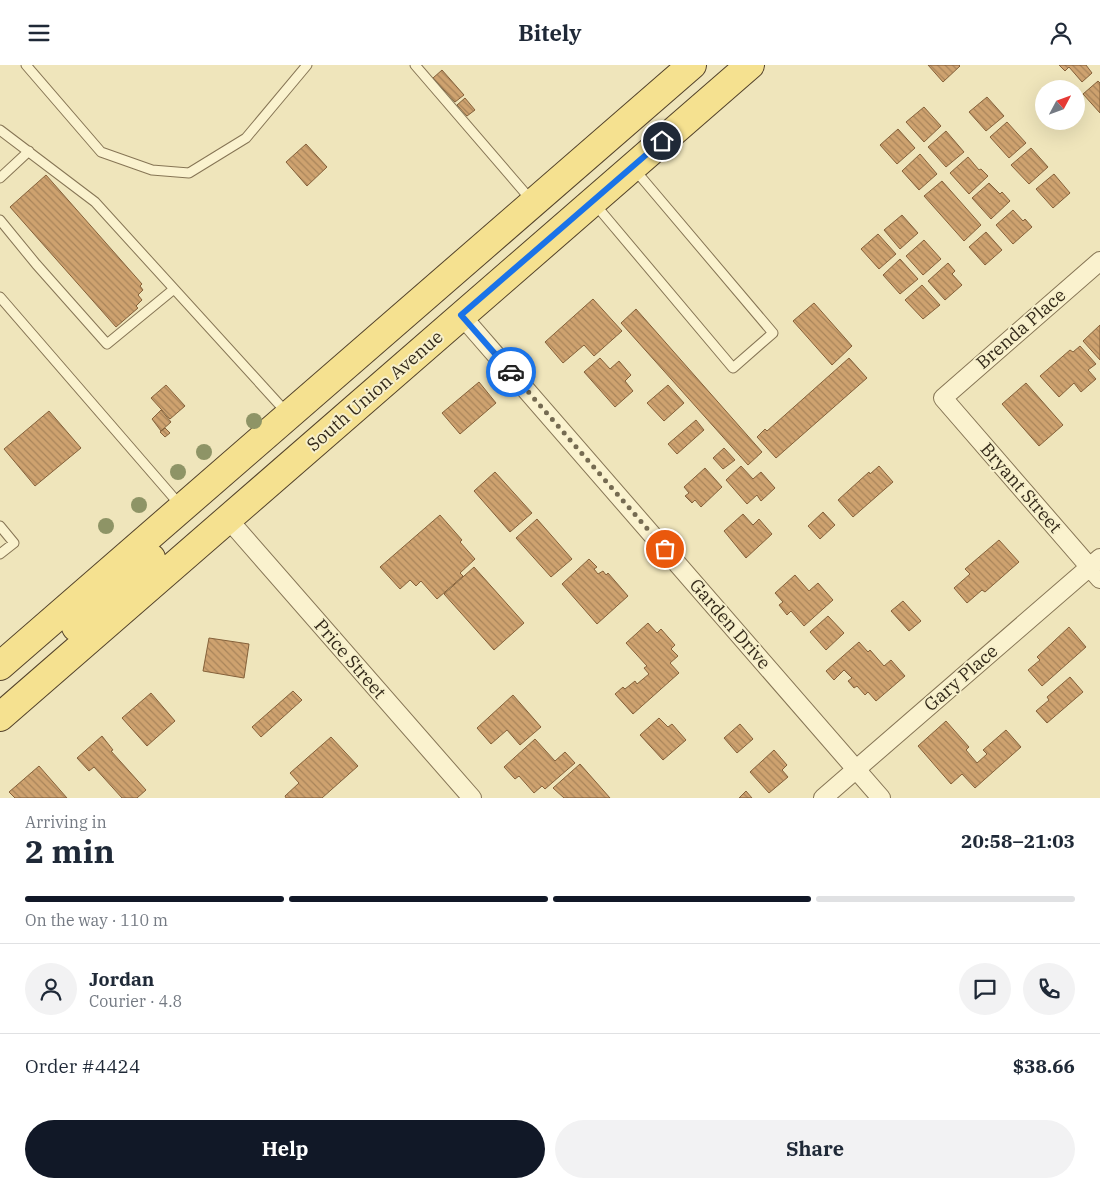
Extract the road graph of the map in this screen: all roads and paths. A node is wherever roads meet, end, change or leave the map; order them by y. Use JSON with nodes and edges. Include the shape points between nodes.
{"nodes":[{"id":1,"x":26,"y":65,"type":"edge"},
{"id":2,"x":307,"y":65,"type":"edge"},
{"id":3,"x":415,"y":65,"type":"edge"},
{"id":4,"x":692,"y":65,"type":"edge"},
{"id":5,"x":750,"y":65,"type":"edge"},
{"id":6,"x":622,"y":126,"type":"junction"},
{"id":7,"x":0,"y":129,"type":"edge"},
{"id":8,"x":29,"y":151,"type":"junction"},
{"id":9,"x":633,"y":166,"type":"junction"},
{"id":10,"x":0,"y":178,"type":"edge"},
{"id":11,"x":592,"y":201,"type":"junction"},
{"id":12,"x":534,"y":202,"type":"junction"},
{"id":13,"x":0,"y":220,"type":"edge"},
{"id":14,"x":1100,"y":261,"type":"edge"},
{"id":15,"x":174,"y":289,"type":"junction"},
{"id":16,"x":0,"y":297,"type":"edge"},
{"id":17,"x":461,"y":315,"type":"junction"},
{"id":18,"x":943,"y":398,"type":"joint"},
{"id":19,"x":289,"y":415,"type":"junction"},
{"id":20,"x":182,"y":507,"type":"junction"},
{"id":21,"x":228,"y":519,"type":"junction"},
{"id":22,"x":0,"y":527,"type":"edge"},
{"id":23,"x":0,"y":554,"type":"edge"},
{"id":24,"x":1096,"y":568,"type":"edge"},
{"id":25,"x":0,"y":666,"type":"edge"},
{"id":26,"x":7,"y":711,"type":"edge"},
{"id":27,"x":856,"y":769,"type":"junction"},
{"id":28,"x":472,"y":798,"type":"edge"},
{"id":29,"x":823,"y":798,"type":"edge"},
{"id":30,"x":881,"y":798,"type":"edge"}],
"edges":[{"from":1,"to":2,"type":"lane","via":[[101,152],[152,170],[190,173],[246,138]]},
{"from":3,"to":12,"type":"lane"},
{"from":4,"to":6,"type":"main road"},
{"from":5,"to":9,"type":"main road","name":"South Union Avenue"},
{"from":6,"to":12,"type":"main road"},
{"from":6,"to":17,"type":"main road","via":[[589,176],[477,275],[466,290]]},
{"from":7,"to":8,"type":"lane"},
{"from":8,"to":10,"type":"lane"},
{"from":8,"to":15,"type":"lane","via":[[95,202]]},
{"from":9,"to":11,"type":"main road","name":"South Union Avenue"},
{"from":9,"to":11,"type":"lane","via":[[773,333],[733,368]]},
{"from":11,"to":17,"type":"main road","name":"South Union Avenue"},
{"from":12,"to":19,"type":"main road"},
{"from":13,"to":15,"type":"lane","via":[[107,344]]},
{"from":14,"to":18,"type":"street","name":"Brenda Place"},
{"from":15,"to":19,"type":"lane"},
{"from":16,"to":20,"type":"lane"},
{"from":17,"to":21,"type":"main road","name":"South Union Avenue"},
{"from":17,"to":27,"type":"street","name":"Garden Drive"},
{"from":18,"to":24,"type":"street","name":"Bryant Street"},
{"from":19,"to":20,"type":"main road"},
{"from":20,"to":25,"type":"main road"},
{"from":20,"to":26,"type":"main road","via":[[172,539],[56,646]]},
{"from":21,"to":26,"type":"main road","name":"South Union Avenue"},
{"from":21,"to":28,"type":"street","name":"Price Street"},
{"from":22,"to":23,"type":"lane","via":[[14,543]]},
{"from":24,"to":27,"type":"street","name":"Gary Place"},
{"from":27,"to":29,"type":"street","name":"Gary Place"},
{"from":27,"to":30,"type":"street","name":"Garden Drive"}]}
